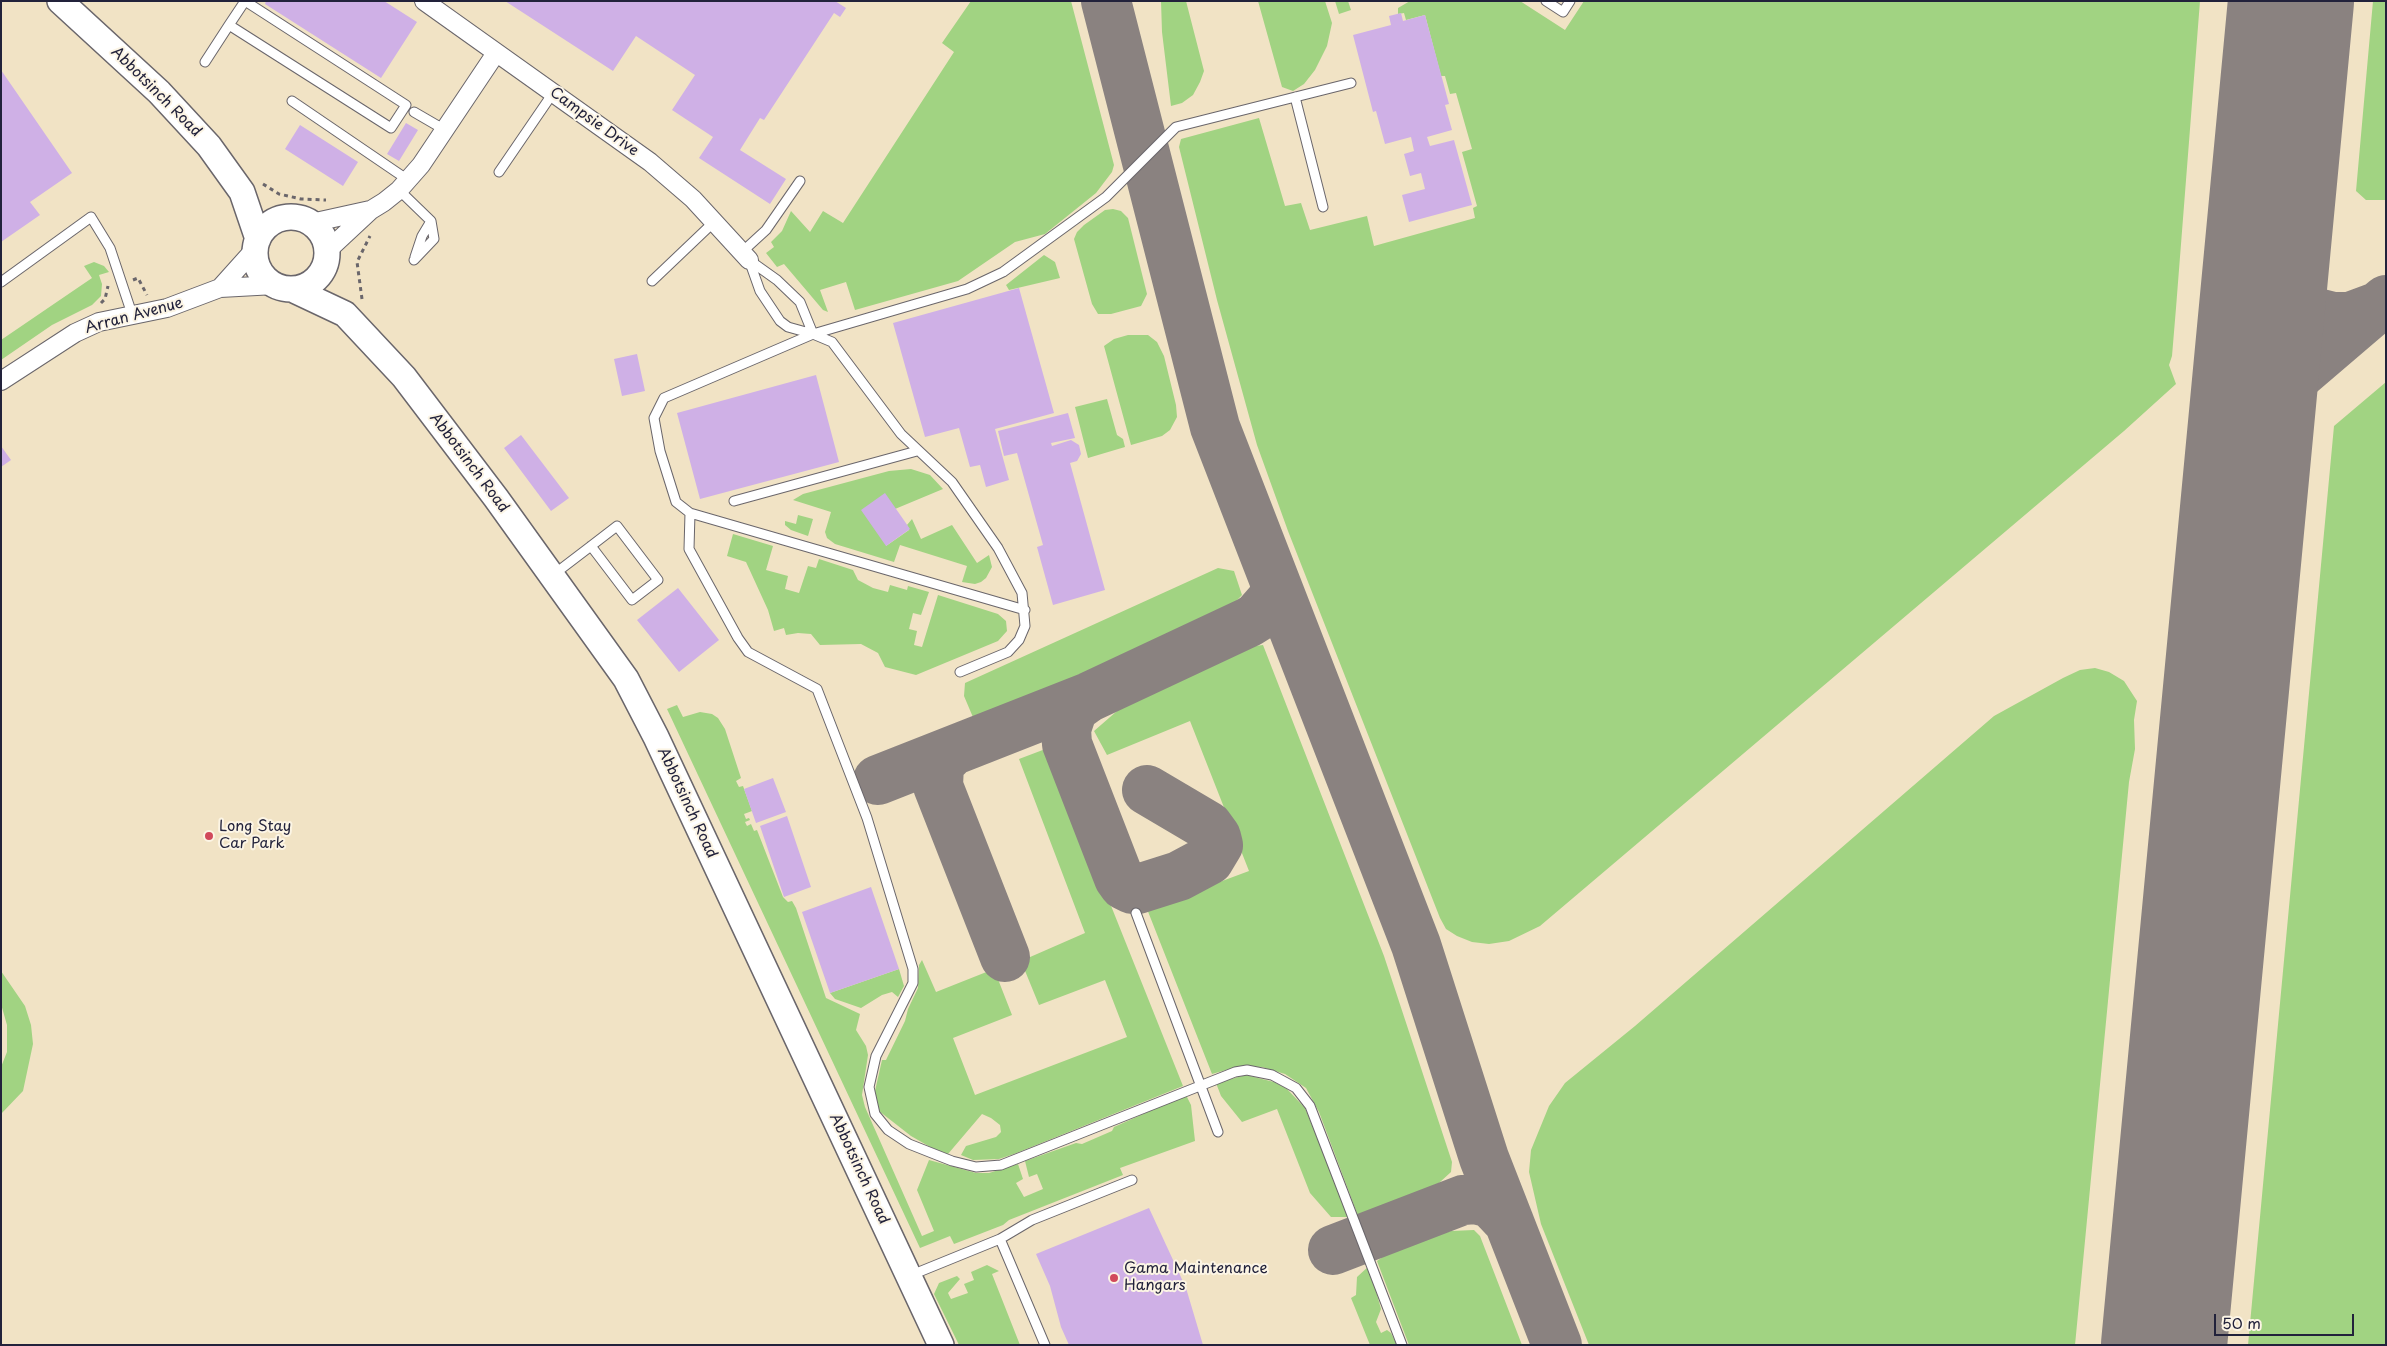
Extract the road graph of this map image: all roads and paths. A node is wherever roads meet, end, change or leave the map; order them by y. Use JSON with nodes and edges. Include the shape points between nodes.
{"nodes":[{"id":1,"x":60,"y":1,"type":"edge"},
{"id":2,"x":424,"y":1,"type":"edge"},
{"id":3,"x":1546,"y":1,"type":"edge"},
{"id":4,"x":1570,"y":1,"type":"edge"},
{"id":5,"x":229,"y":26,"type":"junction"},
{"id":6,"x":496,"y":53,"type":"junction"},
{"id":7,"x":205,"y":62,"type":"dead end"},
{"id":8,"x":1351,"y":83,"type":"dead end"},
{"id":9,"x":553,"y":93,"type":"junction"},
{"id":10,"x":1295,"y":97,"type":"junction"},
{"id":11,"x":292,"y":101,"type":"dead end"},
{"id":12,"x":414,"y":112,"type":"dead end"},
{"id":13,"x":446,"y":130,"type":"junction"},
{"id":14,"x":499,"y":172,"type":"dead end"},
{"id":15,"x":800,"y":181,"type":"dead end"},
{"id":16,"x":404,"y":185,"type":"junction"},
{"id":17,"x":242,"y":192,"type":"junction"},
{"id":18,"x":1323,"y":207,"type":"dead end"},
{"id":19,"x":371,"y":210,"type":"junction"},
{"id":20,"x":284,"y":218,"type":"junction"},
{"id":21,"x":431,"y":221,"type":"dead end"},
{"id":22,"x":715,"y":222,"type":"junction"},
{"id":23,"x":311,"y":223,"type":"junction"},
{"id":24,"x":256,"y":244,"type":"junction"},
{"id":25,"x":745,"y":256,"type":"junction"},
{"id":26,"x":326,"y":257,"type":"junction"},
{"id":27,"x":652,"y":281,"type":"dead end"},
{"id":28,"x":1,"y":282,"type":"edge"},
{"id":29,"x":284,"y":287,"type":"junction"},
{"id":30,"x":220,"y":288,"type":"junction"},
{"id":31,"x":132,"y":314,"type":"junction"},
{"id":32,"x":345,"y":314,"type":"junction"},
{"id":33,"x":813,"y":334,"type":"junction"},
{"id":34,"x":1,"y":382,"type":"edge"},
{"id":35,"x":917,"y":451,"type":"junction"},
{"id":36,"x":734,"y":501,"type":"dead end"},
{"id":37,"x":690,"y":513,"type":"junction"},
{"id":38,"x":591,"y":546,"type":"junction"},
{"id":39,"x":553,"y":575,"type":"junction"},
{"id":40,"x":1025,"y":610,"type":"junction"},
{"id":41,"x":960,"y":672,"type":"dead end"},
{"id":42,"x":1136,"y":913,"type":"dead end"},
{"id":43,"x":1200,"y":1086,"type":"junction"},
{"id":44,"x":1218,"y":1132,"type":"dead end"},
{"id":45,"x":1132,"y":1180,"type":"dead end"},
{"id":46,"x":1000,"y":1239,"type":"junction"},
{"id":47,"x":909,"y":1276,"type":"junction"},
{"id":48,"x":941,"y":1345,"type":"edge"},
{"id":49,"x":1044,"y":1345,"type":"edge"},
{"id":50,"x":1402,"y":1345,"type":"edge"}],
"edges":[{"from":1,"to":17,"type":"street","name":"Abbotsinch Road","via":[[159,92],[209,146]]},
{"from":2,"to":6,"type":"street","name":"Campsie Drive"},
{"from":3,"to":4,"type":"lane","via":[[1563,12]]},
{"from":5,"to":5,"type":"lane","via":[[391,128],[406,105],[245,1]]},
{"from":5,"to":7,"type":"lane"},
{"from":6,"to":9,"type":"street","name":"Campsie Drive"},
{"from":6,"to":13,"type":"street"},
{"from":8,"to":10,"type":"lane"},
{"from":9,"to":14,"type":"lane"},
{"from":9,"to":22,"type":"street","name":"Campsie Drive","via":[[650,162]]},
{"from":10,"to":18,"type":"lane"},
{"from":10,"to":33,"type":"lane","via":[[1176,127],[1106,197],[1002,272],[967,289]]},
{"from":11,"to":16,"type":"lane"},
{"from":12,"to":13,"type":"lane"},
{"from":13,"to":16,"type":"street"},
{"from":15,"to":25,"type":"lane"},
{"from":16,"to":19,"type":"street"},
{"from":16,"to":21,"type":"lane"},
{"from":17,"to":20,"type":"street","name":"Abbotsinch Road"},
{"from":17,"to":24,"type":"street","name":"Abbotsinch Road"},
{"from":19,"to":23,"type":"street"},
{"from":19,"to":26,"type":"street"},
{"from":20,"to":23,"type":"street"},
{"from":20,"to":24,"type":"street","via":[[268,225]]},
{"from":22,"to":25,"type":"street","name":"Campsie Drive"},
{"from":22,"to":27,"type":"lane"},
{"from":23,"to":26,"type":"street","via":[[322,235]]},
{"from":24,"to":29,"type":"street","via":[[255,258],[262,274]]},
{"from":24,"to":30,"type":"street","name":"Arran Avenue"},
{"from":25,"to":33,"type":"lane","via":[[800,302]]},
{"from":25,"to":33,"type":"lane","via":[[760,291],[780,321],[788,327]]},
{"from":26,"to":29,"type":"street","via":[[313,281]]},
{"from":26,"to":32,"type":"street","name":"Abbotsinch Road"},
{"from":28,"to":31,"type":"lane","via":[[91,217],[110,248]]},
{"from":29,"to":30,"type":"street","name":"Arran Avenue"},
{"from":29,"to":32,"type":"street","name":"Abbotsinch Road"},
{"from":30,"to":31,"type":"street","name":"Arran Avenue","via":[[167,308]]},
{"from":31,"to":34,"type":"street","name":"Arran Avenue","via":[[99,322],[75,333]]},
{"from":32,"to":39,"type":"street","name":"Abbotsinch Road","via":[[404,377]]},
{"from":33,"to":35,"type":"lane","via":[[832,342],[884,414]]},
{"from":33,"to":37,"type":"lane","via":[[664,398],[654,418],[660,451],[676,502]]},
{"from":35,"to":36,"type":"lane"},
{"from":35,"to":40,"type":"lane","via":[[952,482],[998,548],[1022,593]]},
{"from":37,"to":40,"type":"lane"},
{"from":37,"to":43,"type":"lane","via":[[690,550],[748,652],[817,689],[867,818],[913,969],[913,983],[876,1056],[869,1087],[875,1114],[888,1130],[909,1144],[952,1161],[976,1167],[1000,1165]]},
{"from":38,"to":38,"type":"lane","via":[[617,526],[658,580],[632,600]]},
{"from":38,"to":39,"type":"lane"},
{"from":39,"to":47,"type":"street","name":"Abbotsinch Road","via":[[626,679],[656,737]]},
{"from":40,"to":41,"type":"lane","via":[[1025,626],[1019,640],[1008,652]]},
{"from":42,"to":43,"type":"lane"},
{"from":43,"to":44,"type":"lane"},
{"from":43,"to":50,"type":"lane","via":[[1235,1072],[1257,1071],[1284,1080],[1304,1097]]},
{"from":45,"to":46,"type":"lane","via":[[1032,1220]]},
{"from":46,"to":47,"type":"lane"},
{"from":46,"to":49,"type":"lane"},
{"from":47,"to":48,"type":"street","name":"Abbotsinch Road"}]}
